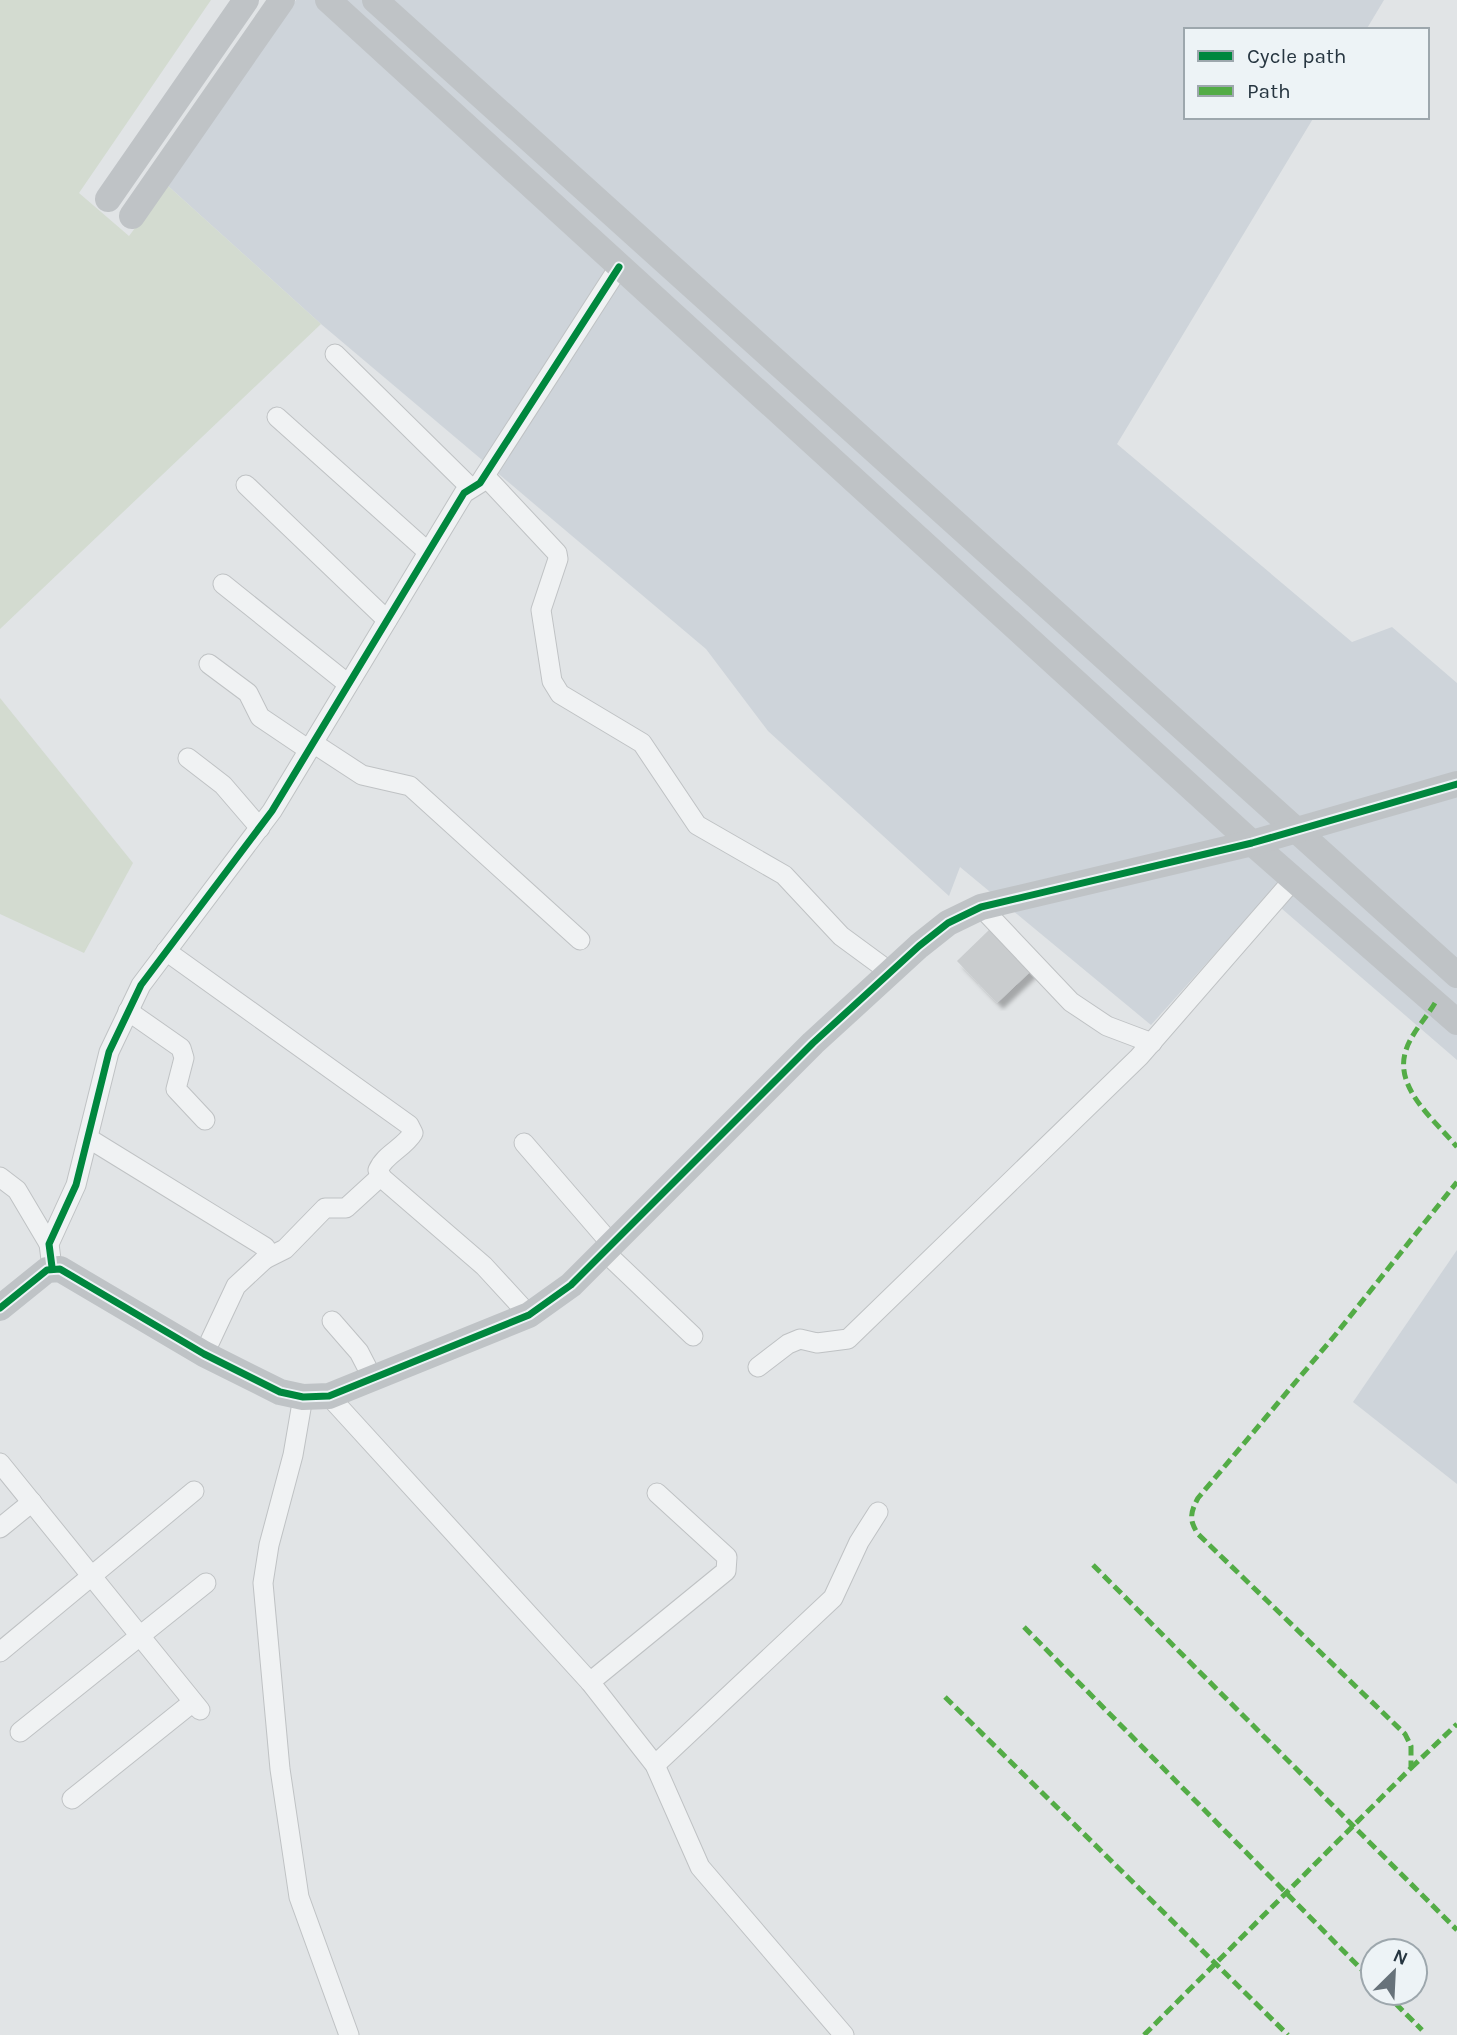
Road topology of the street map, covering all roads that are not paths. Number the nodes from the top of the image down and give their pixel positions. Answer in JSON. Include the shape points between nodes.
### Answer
{"nodes":[{"id":1,"x":246,"y":0,"type":"edge"},
{"id":2,"x":282,"y":0,"type":"edge"},
{"id":3,"x":328,"y":0,"type":"edge"},
{"id":4,"x":375,"y":0,"type":"edge"},
{"id":5,"x":108,"y":200,"type":"dead end"},
{"id":6,"x":132,"y":216,"type":"dead end"},
{"id":7,"x":619,"y":267,"type":"junction"},
{"id":8,"x":335,"y":354,"type":"dead end"},
{"id":9,"x":277,"y":417,"type":"dead end"},
{"id":10,"x":478,"y":482,"type":"junction"},
{"id":11,"x":246,"y":485,"type":"dead end"},
{"id":12,"x":428,"y":552,"type":"junction"},
{"id":13,"x":223,"y":584,"type":"dead end"},
{"id":14,"x":387,"y":620,"type":"junction"},
{"id":15,"x":209,"y":664,"type":"dead end"},
{"id":16,"x":348,"y":684,"type":"junction"},
{"id":17,"x":311,"y":746,"type":"junction"},
{"id":18,"x":188,"y":758,"type":"dead end"},
{"id":19,"x":1457,"y":784,"type":"edge"},
{"id":20,"x":260,"y":828,"type":"junction"},
{"id":21,"x":1295,"y":831,"type":"junction"},
{"id":22,"x":1252,"y":843,"type":"junction"},
{"id":23,"x":1294,"y":879,"type":"junction"},
{"id":24,"x":981,"y":907,"type":"junction"},
{"id":25,"x":580,"y":940,"type":"dead end"},
{"id":26,"x":166,"y":951,"type":"junction"},
{"id":27,"x":890,"y":972,"type":"junction"},
{"id":28,"x":1457,"y":975,"type":"edge"},
{"id":29,"x":128,"y":1011,"type":"junction"},
{"id":30,"x":1457,"y":1023,"type":"edge"},
{"id":31,"x":1152,"y":1043,"type":"junction"},
{"id":32,"x":205,"y":1120,"type":"dead end"},
{"id":33,"x":88,"y":1138,"type":"junction"},
{"id":34,"x":524,"y":1143,"type":"dead end"},
{"id":35,"x":381,"y":1176,"type":"junction"},
{"id":36,"x":0,"y":1177,"type":"edge"},
{"id":37,"x":609,"y":1249,"type":"junction"},
{"id":38,"x":51,"y":1255,"type":"junction"},
{"id":39,"x":265,"y":1259,"type":"junction"},
{"id":40,"x":0,"y":1308,"type":"edge"},
{"id":41,"x":529,"y":1315,"type":"junction"},
{"id":42,"x":332,"y":1321,"type":"dead end"},
{"id":43,"x":693,"y":1336,"type":"dead end"},
{"id":44,"x":204,"y":1354,"type":"junction"},
{"id":45,"x":758,"y":1367,"type":"dead end"},
{"id":46,"x":373,"y":1379,"type":"junction"},
{"id":47,"x":329,"y":1396,"type":"junction"},
{"id":48,"x":303,"y":1397,"type":"junction"},
{"id":49,"x":0,"y":1463,"type":"edge"},
{"id":50,"x":194,"y":1491,"type":"dead end"},
{"id":51,"x":657,"y":1493,"type":"dead end"},
{"id":52,"x":32,"y":1502,"type":"junction"},
{"id":53,"x":878,"y":1512,"type":"dead end"},
{"id":54,"x":0,"y":1528,"type":"edge"},
{"id":55,"x":92,"y":1576,"type":"junction"},
{"id":56,"x":206,"y":1583,"type":"dead end"},
{"id":57,"x":140,"y":1636,"type":"junction"},
{"id":58,"x":0,"y":1652,"type":"edge"},
{"id":59,"x":590,"y":1682,"type":"junction"},
{"id":60,"x":20,"y":1732,"type":"dead end"},
{"id":61,"x":655,"y":1765,"type":"junction"},
{"id":62,"x":72,"y":1799,"type":"dead end"},
{"id":63,"x":349,"y":2035,"type":"edge"},
{"id":64,"x":844,"y":2035,"type":"edge"}],
"edges":[{"from":1,"to":5,"type":"main road"},
{"from":2,"to":6,"type":"main road"},
{"from":3,"to":7,"type":"main road"},
{"from":4,"to":21,"type":"main road"},
{"from":7,"to":10,"type":"street"},
{"from":7,"to":22,"type":"main road"},
{"from":8,"to":10,"type":"street"},
{"from":9,"to":12,"type":"street"},
{"from":10,"to":12,"type":"street","via":[[464,493]]},
{"from":10,"to":27,"type":"street","via":[[556,553],[541,610],[552,681],[560,694],[642,743],[697,825],[785,875],[841,936]]},
{"from":11,"to":14,"type":"street"},
{"from":12,"to":14,"type":"street"},
{"from":13,"to":16,"type":"street"},
{"from":14,"to":16,"type":"street"},
{"from":15,"to":17,"type":"street","via":[[248,693],[260,717]]},
{"from":16,"to":17,"type":"street"},
{"from":17,"to":20,"type":"street"},
{"from":17,"to":25,"type":"street","via":[[362,775],[410,786]]},
{"from":18,"to":20,"type":"street","via":[[223,785]]},
{"from":19,"to":21,"type":"main road"},
{"from":20,"to":26,"type":"street"},
{"from":21,"to":22,"type":"main road"},
{"from":21,"to":28,"type":"main road"},
{"from":22,"to":23,"type":"main road"},
{"from":22,"to":24,"type":"main road"},
{"from":23,"to":30,"type":"main road"},
{"from":23,"to":31,"type":"street"},
{"from":24,"to":27,"type":"main road","via":[[948,923]]},
{"from":24,"to":31,"type":"street","via":[[1072,1002],[1107,1026]]},
{"from":26,"to":29,"type":"street"},
{"from":26,"to":35,"type":"street","via":[[410,1125],[409,1139],[381,1162]]},
{"from":27,"to":37,"type":"main road"},
{"from":29,"to":32,"type":"street","via":[[181,1048],[184,1058],[176,1089]]},
{"from":29,"to":33,"type":"street","via":[[109,1052]]},
{"from":31,"to":45,"type":"street","via":[[848,1339],[817,1343],[800,1339]]},
{"from":33,"to":38,"type":"street"},
{"from":33,"to":39,"type":"street","via":[[265,1247]]},
{"from":34,"to":37,"type":"street"},
{"from":35,"to":39,"type":"street","via":[[346,1208],[325,1208],[285,1249]]},
{"from":35,"to":41,"type":"street","via":[[484,1266]]},
{"from":36,"to":38,"type":"street","via":[[17,1190]]},
{"from":37,"to":41,"type":"main road","via":[[571,1285]]},
{"from":37,"to":43,"type":"street"},
{"from":38,"to":40,"type":"main road"},
{"from":38,"to":44,"type":"main road"},
{"from":39,"to":44,"type":"street","via":[[236,1286]]},
{"from":41,"to":46,"type":"main road"},
{"from":42,"to":46,"type":"street","via":[[359,1352]]},
{"from":44,"to":48,"type":"main road","via":[[280,1392]]},
{"from":46,"to":47,"type":"main road"},
{"from":47,"to":48,"type":"main road"},
{"from":47,"to":59,"type":"street"},
{"from":48,"to":63,"type":"street","via":[[263,1583],[280,1769],[299,1897]]},
{"from":49,"to":52,"type":"street"},
{"from":50,"to":55,"type":"street"},
{"from":51,"to":59,"type":"street","via":[[727,1557],[729,1565]]},
{"from":52,"to":54,"type":"street"},
{"from":52,"to":55,"type":"street"},
{"from":53,"to":61,"type":"street","via":[[833,1598]]},
{"from":55,"to":57,"type":"street"},
{"from":55,"to":58,"type":"street"},
{"from":56,"to":57,"type":"street"},
{"from":57,"to":60,"type":"street"},
{"from":57,"to":62,"type":"street","via":[[197,1706]]},
{"from":59,"to":61,"type":"street"},
{"from":61,"to":64,"type":"street","via":[[700,1867]]}]}
